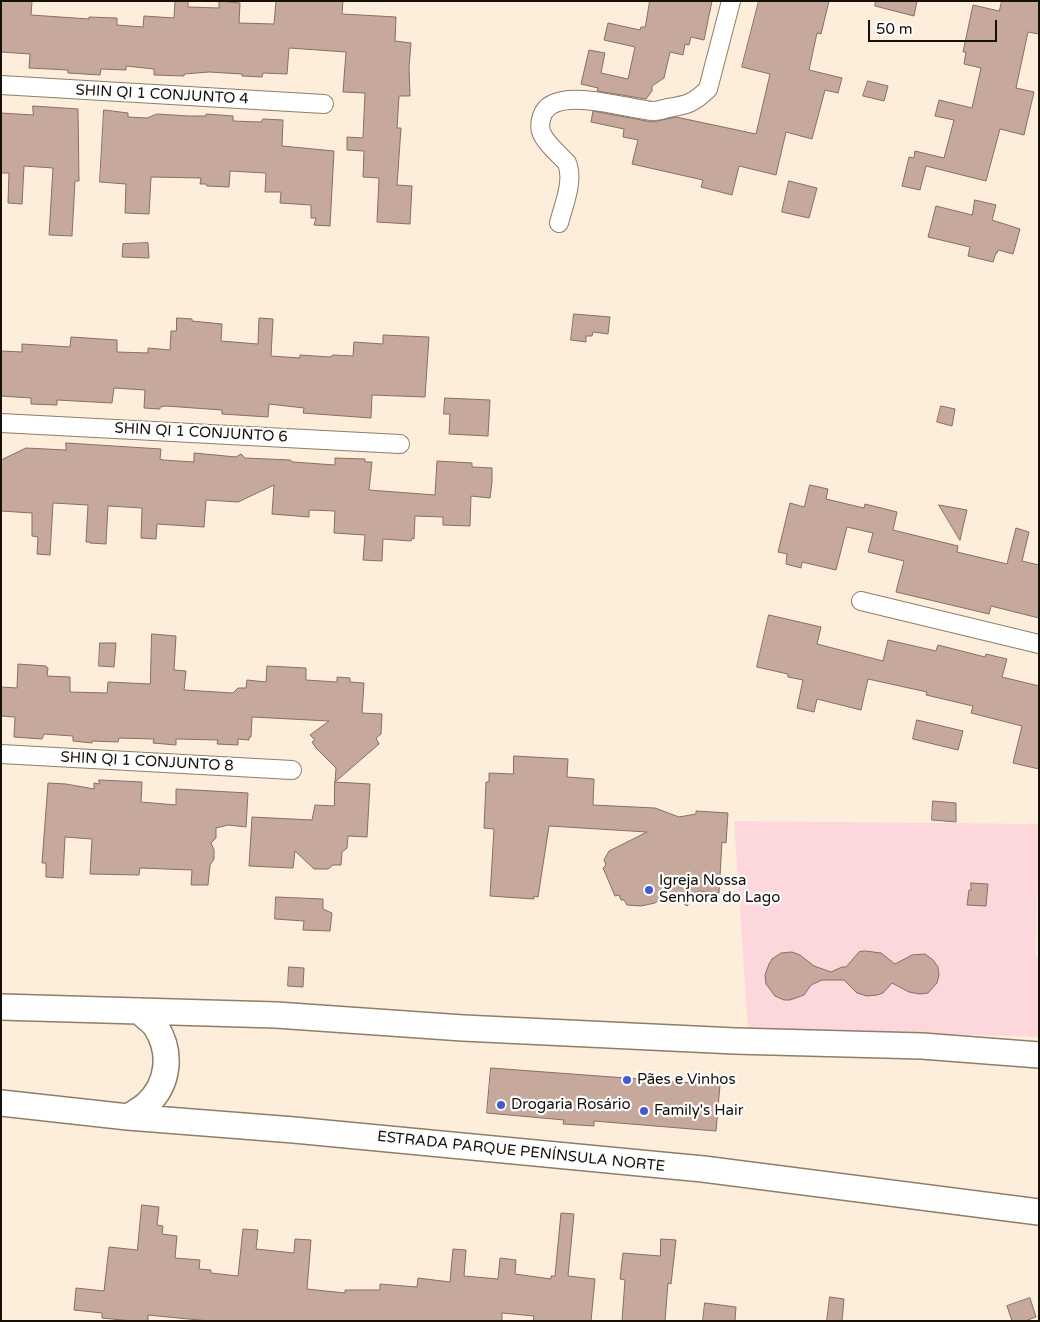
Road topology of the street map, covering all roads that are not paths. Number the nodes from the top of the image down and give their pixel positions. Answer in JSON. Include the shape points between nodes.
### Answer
{"nodes":[{"id":1,"x":732,"y":1,"type":"edge"},
{"id":2,"x":1,"y":85,"type":"edge"},
{"id":3,"x":324,"y":104,"type":"dead end"},
{"id":4,"x":559,"y":223,"type":"dead end"},
{"id":5,"x":1,"y":423,"type":"edge"},
{"id":6,"x":400,"y":444,"type":"dead end"},
{"id":7,"x":862,"y":602,"type":"dead end"},
{"id":8,"x":1039,"y":644,"type":"edge"},
{"id":9,"x":1,"y":754,"type":"edge"},
{"id":10,"x":292,"y":770,"type":"dead end"},
{"id":11,"x":1,"y":1007,"type":"edge"},
{"id":12,"x":139,"y":1012,"type":"junction"},
{"id":13,"x":1039,"y":1055,"type":"edge"},
{"id":14,"x":1,"y":1103,"type":"edge"},
{"id":15,"x":128,"y":1116,"type":"junction"},
{"id":16,"x":1039,"y":1212,"type":"edge"}],
"edges":[{"from":1,"to":4,"type":"street","via":[[708,89],[698,99],[687,105],[654,111],[596,100],[567,100],[551,105],[543,113],[542,134],[569,169]]},
{"from":2,"to":3,"type":"street","name":"SHIN QI 1 CONJUNTO 4"},
{"from":5,"to":6,"type":"street","name":"SHIN QI 1 CONJUNTO 6"},
{"from":7,"to":8,"type":"street"},
{"from":9,"to":10,"type":"street","name":"SHIN QI 1 CONJUNTO 8"},
{"from":11,"to":12,"type":"main road"},
{"from":12,"to":13,"type":"main road","via":[[276,1015],[463,1028],[922,1046]]},
{"from":12,"to":15,"type":"main road","via":[[155,1026],[165,1046],[167,1067],[160,1088],[147,1105]]},
{"from":14,"to":15,"type":"main road","name":"ESTRADA PARQUE PENÍNSULA NORTE"},
{"from":15,"to":16,"type":"main road","name":"ESTRADA PARQUE PENÍNSULA NORTE","via":[[703,1169]]}]}
